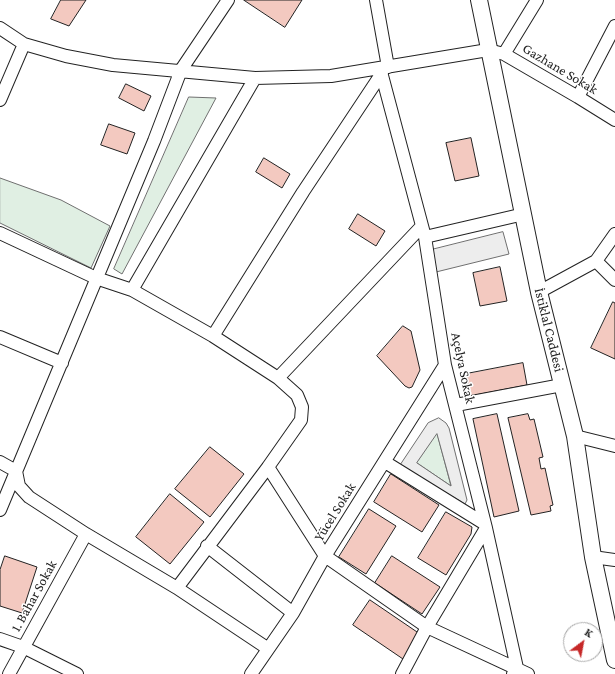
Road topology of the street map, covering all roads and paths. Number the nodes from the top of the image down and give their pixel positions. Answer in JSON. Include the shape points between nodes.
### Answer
{"nodes":[{"id":1,"x":228,"y":0,"type":"edge"},
{"id":2,"x":376,"y":0,"type":"edge"},
{"id":3,"x":479,"y":0,"type":"edge"},
{"id":4,"x":537,"y":0,"type":"edge"},
{"id":5,"x":615,"y":26,"type":"edge"},
{"id":6,"x":0,"y":28,"type":"edge"},
{"id":7,"x":24,"y":44,"type":"junction"},
{"id":8,"x":488,"y":50,"type":"junction"},
{"id":9,"x":504,"y":54,"type":"junction"},
{"id":10,"x":181,"y":70,"type":"junction"},
{"id":11,"x":383,"y":70,"type":"junction"},
{"id":12,"x":255,"y":78,"type":"junction"},
{"id":13,"x":578,"y":97,"type":"junction"},
{"id":14,"x":0,"y":100,"type":"edge"},
{"id":15,"x":615,"y":120,"type":"edge"},
{"id":16,"x":524,"y":214,"type":"junction"},
{"id":17,"x":424,"y":231,"type":"junction"},
{"id":18,"x":0,"y":233,"type":"edge"},
{"id":19,"x":615,"y":234,"type":"edge"},
{"id":20,"x":596,"y":261,"type":"junction"},
{"id":21,"x":96,"y":278,"type":"junction"},
{"id":22,"x":615,"y":280,"type":"edge"},
{"id":23,"x":132,"y":290,"type":"junction"},
{"id":24,"x":539,"y":292,"type":"junction"},
{"id":25,"x":213,"y":336,"type":"junction"},
{"id":26,"x":0,"y":337,"type":"edge"},
{"id":27,"x":62,"y":363,"type":"junction"},
{"id":28,"x":446,"y":365,"type":"junction"},
{"id":29,"x":278,"y":378,"type":"junction"},
{"id":30,"x":562,"y":385,"type":"junction"},
{"id":31,"x":456,"y":405,"type":"junction"},
{"id":32,"x":575,"y":436,"type":"junction"},
{"id":33,"x":615,"y":446,"type":"edge"},
{"id":34,"x":0,"y":462,"type":"edge"},
{"id":35,"x":385,"y":462,"type":"junction"},
{"id":36,"x":268,"y":468,"type":"junction"},
{"id":37,"x":16,"y":471,"type":"junction"},
{"id":38,"x":3,"y":492,"type":"edge"},
{"id":39,"x":0,"y":510,"type":"edge"},
{"id":40,"x":486,"y":526,"type":"junction"},
{"id":41,"x":86,"y":534,"type":"junction"},
{"id":42,"x":207,"y":546,"type":"junction"},
{"id":43,"x":325,"y":556,"type":"junction"},
{"id":44,"x":593,"y":557,"type":"junction"},
{"id":45,"x":615,"y":560,"type":"edge"},
{"id":46,"x":177,"y":588,"type":"junction"},
{"id":47,"x":293,"y":614,"type":"junction"},
{"id":48,"x":427,"y":627,"type":"junction"},
{"id":49,"x":0,"y":639,"type":"edge"},
{"id":50,"x":23,"y":647,"type":"junction"},
{"id":51,"x":267,"y":648,"type":"junction"},
{"id":52,"x":615,"y":660,"type":"edge"},
{"id":53,"x":515,"y":671,"type":"edge"},
{"id":54,"x":9,"y":674,"type":"edge"},
{"id":55,"x":77,"y":674,"type":"edge"},
{"id":56,"x":251,"y":674,"type":"edge"},
{"id":57,"x":402,"y":674,"type":"edge"},
{"id":58,"x":528,"y":674,"type":"edge"}],
"edges":[{"from":1,"to":10,"type":"street"},
{"from":2,"to":11,"type":"street","name":"Açelya Sokak"},
{"from":3,"to":8,"type":"main road","name":"İstiklal Caddesi"},
{"from":4,"to":9,"type":"street"},
{"from":5,"to":13,"type":"street"},
{"from":6,"to":7,"type":"street"},
{"from":7,"to":10,"type":"street","via":[[66,56],[113,65]]},
{"from":7,"to":14,"type":"street"},
{"from":8,"to":9,"type":"street","name":"Gazhane Sokak"},
{"from":8,"to":11,"type":"street"},
{"from":8,"to":16,"type":"main road","name":"İstiklal Caddesi"},
{"from":9,"to":13,"type":"street","name":"Gazhane Sokak"},
{"from":10,"to":12,"type":"street"},
{"from":10,"to":21,"type":"street"},
{"from":11,"to":12,"type":"street","via":[[331,76]]},
{"from":11,"to":17,"type":"street","name":"Açelya Sokak"},
{"from":11,"to":25,"type":"street"},
{"from":12,"to":23,"type":"street"},
{"from":13,"to":15,"type":"street","name":"Gazhane Sokak"},
{"from":16,"to":17,"type":"street"},
{"from":16,"to":24,"type":"main road","name":"İstiklal Caddesi"},
{"from":17,"to":28,"type":"street","name":"Açelya Sokak"},
{"from":17,"to":29,"type":"street"},
{"from":18,"to":21,"type":"street"},
{"from":19,"to":20,"type":"street"},
{"from":20,"to":22,"type":"street"},
{"from":20,"to":24,"type":"street"},
{"from":21,"to":23,"type":"street"},
{"from":21,"to":27,"type":"street"},
{"from":23,"to":25,"type":"street"},
{"from":24,"to":30,"type":"main road","name":"İstiklal Caddesi"},
{"from":25,"to":29,"type":"street"},
{"from":26,"to":27,"type":"street"},
{"from":27,"to":37,"type":"street"},
{"from":28,"to":31,"type":"street","name":"Açelya Sokak"},
{"from":28,"to":35,"type":"street","name":"Yücel Sokak"},
{"from":29,"to":36,"type":"street","via":[[297,395],[302,407],[301,420]]},
{"from":30,"to":31,"type":"street"},
{"from":30,"to":32,"type":"main road","name":"İstiklal Caddesi"},
{"from":31,"to":40,"type":"street","name":"Açelya Sokak"},
{"from":32,"to":33,"type":"street"},
{"from":32,"to":44,"type":"main road","name":"İstiklal Caddesi"},
{"from":34,"to":37,"type":"street"},
{"from":35,"to":40,"type":"street"},
{"from":35,"to":43,"type":"street","name":"Yücel Sokak"},
{"from":36,"to":42,"type":"street"},
{"from":36,"to":43,"type":"street"},
{"from":37,"to":38,"type":"street"},
{"from":37,"to":41,"type":"street","via":[[19,486],[29,497]]},
{"from":38,"to":39,"type":"street"},
{"from":40,"to":48,"type":"street"},
{"from":40,"to":53,"type":"street","name":"Açelya Sokak"},
{"from":41,"to":46,"type":"street"},
{"from":41,"to":50,"type":"street","name":"1. Bahar Sokak"},
{"from":42,"to":46,"type":"street"},
{"from":42,"to":47,"type":"street"},
{"from":43,"to":47,"type":"street","name":"Yücel Sokak"},
{"from":43,"to":48,"type":"street"},
{"from":44,"to":45,"type":"street"},
{"from":44,"to":52,"type":"main road","name":"İstiklal Caddesi"},
{"from":46,"to":51,"type":"street"},
{"from":47,"to":51,"type":"street","name":"Yücel Sokak"},
{"from":48,"to":53,"type":"street"},
{"from":48,"to":57,"type":"street"},
{"from":49,"to":50,"type":"street"},
{"from":50,"to":54,"type":"street","name":"1. Bahar Sokak"},
{"from":50,"to":55,"type":"street"},
{"from":51,"to":56,"type":"street","name":"Yücel Sokak"},
{"from":53,"to":58,"type":"street"}]}
